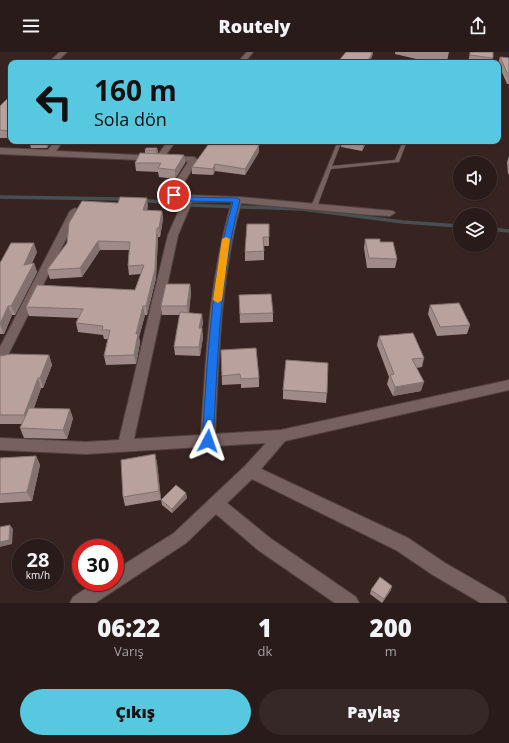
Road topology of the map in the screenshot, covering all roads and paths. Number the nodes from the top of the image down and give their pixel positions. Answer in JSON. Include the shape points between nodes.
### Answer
{"nodes":[{"id":1,"x":64,"y":52,"type":"edge"},
{"id":2,"x":250,"y":52,"type":"edge"},
{"id":3,"x":55,"y":60,"type":"edge"},
{"id":4,"x":243,"y":60,"type":"edge"},
{"id":5,"x":57,"y":144,"type":"edge"},
{"id":6,"x":170,"y":144,"type":"edge"},
{"id":7,"x":339,"y":144,"type":"edge"},
{"id":8,"x":404,"y":144,"type":"edge"},
{"id":9,"x":0,"y":151,"type":"edge"},
{"id":10,"x":50,"y":153,"type":"junction"},
{"id":11,"x":159,"y":159,"type":"junction"},
{"id":12,"x":329,"y":168,"type":"junction"},
{"id":13,"x":185,"y":204,"type":"junction"},
{"id":14,"x":235,"y":205,"type":"junction"},
{"id":15,"x":314,"y":207,"type":"junction"},
{"id":16,"x":75,"y":211,"type":"edge"},
{"id":17,"x":390,"y":214,"type":"dead end"},
{"id":18,"x":0,"y":358,"type":"edge"},
{"id":19,"x":509,"y":385,"type":"edge"},
{"id":20,"x":281,"y":436,"type":"junction"},
{"id":21,"x":208,"y":441,"type":"junction"},
{"id":22,"x":0,"y":444,"type":"edge"},
{"id":23,"x":125,"y":446,"type":"junction"},
{"id":24,"x":250,"y":471,"type":"junction"},
{"id":25,"x":216,"y":504,"type":"junction"},
{"id":26,"x":124,"y":574,"type":"edge"},
{"id":27,"x":98,"y":591,"type":"edge"},
{"id":28,"x":79,"y":603,"type":"edge"},
{"id":29,"x":350,"y":603,"type":"edge"},
{"id":30,"x":498,"y":603,"type":"edge"}],
"edges":[{"from":1,"to":3,"type":"street"},
{"from":2,"to":4,"type":"street"},
{"from":5,"to":10,"type":"street"},
{"from":6,"to":11,"type":"street"},
{"from":7,"to":12,"type":"lane"},
{"from":8,"to":12,"type":"lane","via":[[397,161]]},
{"from":9,"to":10,"type":"street"},
{"from":10,"to":11,"type":"street"},
{"from":11,"to":13,"type":"street","via":[[194,160],[173,192]]},
{"from":12,"to":15,"type":"lane"},
{"from":13,"to":14,"type":"street"},
{"from":13,"to":23,"type":"street","via":[[173,234]]},
{"from":14,"to":15,"type":"street"},
{"from":14,"to":21,"type":"street","via":[[223,260],[215,322]]},
{"from":15,"to":17,"type":"street","via":[[339,212]]},
{"from":16,"to":18,"type":"street"},
{"from":19,"to":20,"type":"street"},
{"from":20,"to":21,"type":"street"},
{"from":20,"to":24,"type":"street"},
{"from":21,"to":23,"type":"street"},
{"from":22,"to":23,"type":"street","via":[[86,448]]},
{"from":24,"to":25,"type":"street"},
{"from":24,"to":30,"type":"street","via":[[402,544]]},
{"from":25,"to":26,"type":"street","via":[[180,538]]},
{"from":25,"to":29,"type":"street","via":[[264,544]]},
{"from":27,"to":28,"type":"street"}]}
